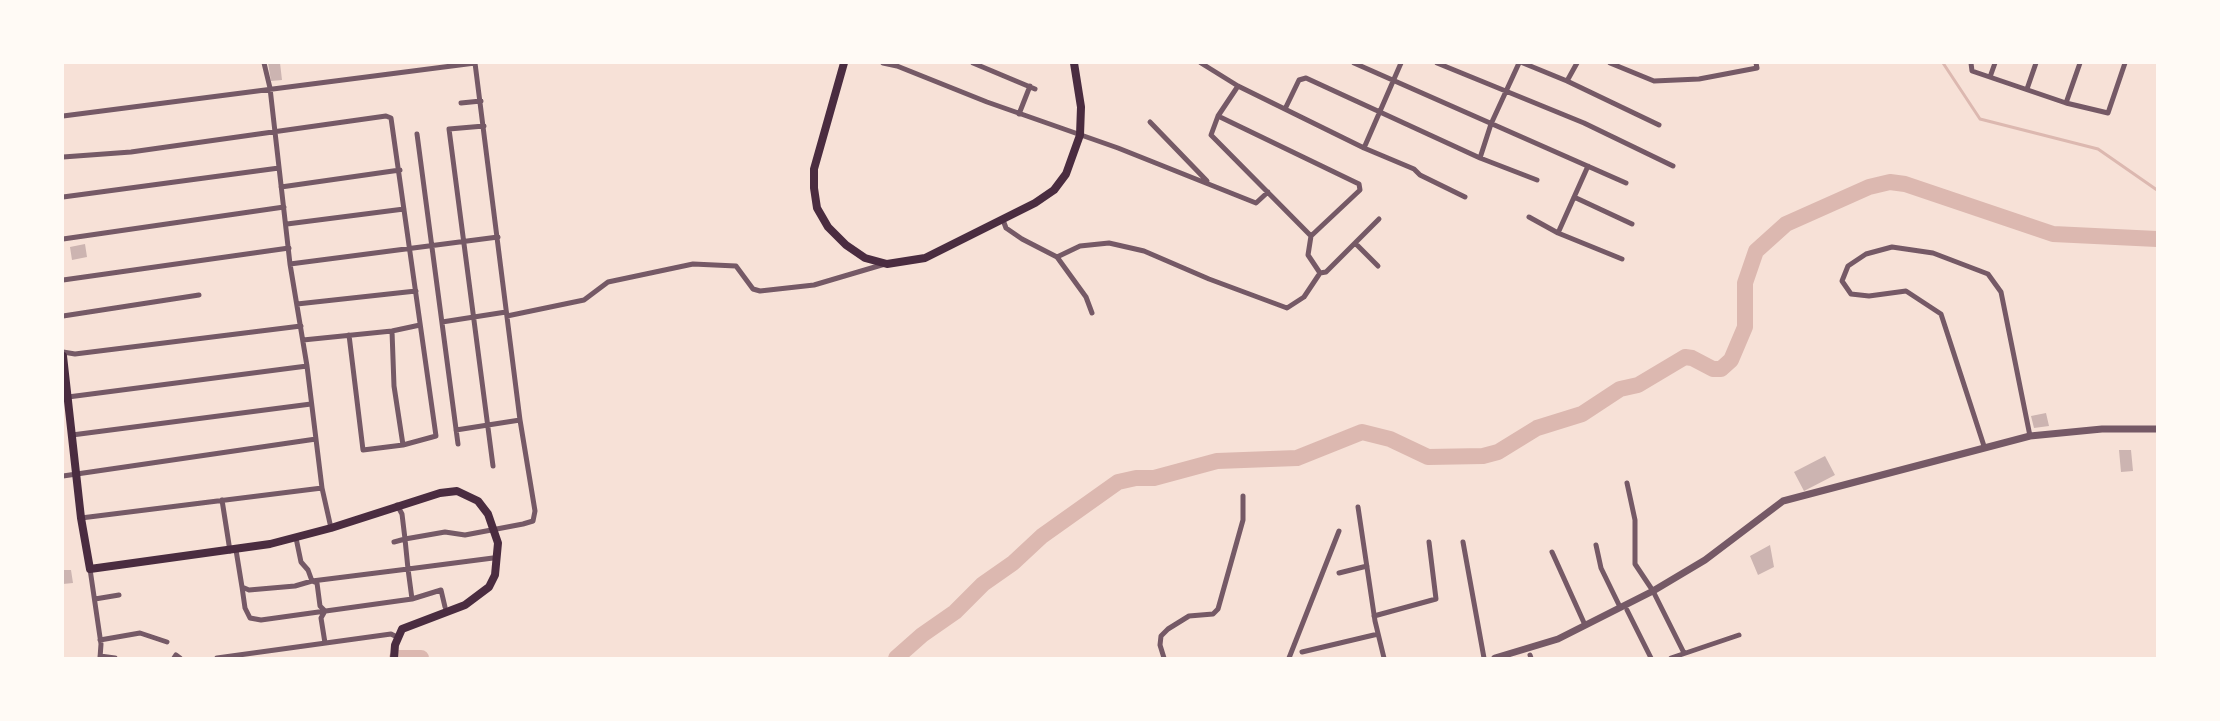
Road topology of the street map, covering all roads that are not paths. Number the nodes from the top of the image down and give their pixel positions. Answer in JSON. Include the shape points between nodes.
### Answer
{"nodes":[{"id":1,"x":264,"y":63,"type":"edge"},
{"id":2,"x":475,"y":63,"type":"edge"},
{"id":3,"x":844,"y":63,"type":"edge"},
{"id":4,"x":883,"y":63,"type":"edge"},
{"id":5,"x":973,"y":63,"type":"edge"},
{"id":6,"x":1074,"y":63,"type":"edge"},
{"id":7,"x":1201,"y":63,"type":"edge"},
{"id":8,"x":1213,"y":63,"type":"edge"},
{"id":9,"x":1354,"y":63,"type":"edge"},
{"id":10,"x":1401,"y":63,"type":"edge"},
{"id":11,"x":1437,"y":63,"type":"edge"},
{"id":12,"x":1521,"y":63,"type":"edge"},
{"id":13,"x":1577,"y":63,"type":"edge"},
{"id":14,"x":1610,"y":63,"type":"edge"},
{"id":15,"x":1633,"y":63,"type":"edge"},
{"id":16,"x":1756,"y":63,"type":"edge"},
{"id":17,"x":1971,"y":63,"type":"edge"},
{"id":18,"x":1995,"y":63,"type":"edge"},
{"id":19,"x":2036,"y":63,"type":"edge"},
{"id":20,"x":2080,"y":63,"type":"edge"},
{"id":21,"x":2125,"y":63,"type":"edge"},
{"id":22,"x":1210,"y":70,"type":"junction"},
{"id":23,"x":1627,"y":70,"type":"junction"},
{"id":24,"x":1990,"y":77,"type":"junction"},
{"id":25,"x":1394,"y":81,"type":"junction"},
{"id":26,"x":1567,"y":81,"type":"junction"},
{"id":27,"x":1238,"y":86,"type":"junction"},
{"id":28,"x":270,"y":88,"type":"junction"},
{"id":29,"x":2027,"y":89,"type":"junction"},
{"id":30,"x":1505,"y":93,"type":"junction"},
{"id":31,"x":481,"y":101,"type":"junction"},
{"id":32,"x":2066,"y":102,"type":"junction"},
{"id":33,"x":461,"y":104,"type":"dead end"},
{"id":34,"x":1285,"y":109,"type":"junction"},
{"id":35,"x":1379,"y":112,"type":"junction"},
{"id":36,"x":1019,"y":114,"type":"junction"},
{"id":37,"x":63,"y":116,"type":"edge"},
{"id":38,"x":1218,"y":116,"type":"junction"},
{"id":39,"x":1150,"y":122,"type":"dead end"},
{"id":40,"x":1491,"y":124,"type":"junction"},
{"id":41,"x":1659,"y":125,"type":"dead end"},
{"id":42,"x":484,"y":126,"type":"junction"},
{"id":43,"x":275,"y":131,"type":"junction"},
{"id":44,"x":417,"y":134,"type":"dead end"},
{"id":45,"x":1080,"y":135,"type":"junction"},
{"id":46,"x":1364,"y":148,"type":"junction"},
{"id":47,"x":63,"y":157,"type":"edge"},
{"id":48,"x":1480,"y":158,"type":"junction"},
{"id":49,"x":1588,"y":166,"type":"junction"},
{"id":50,"x":1673,"y":166,"type":"dead end"},
{"id":51,"x":279,"y":168,"type":"junction"},
{"id":52,"x":400,"y":170,"type":"junction"},
{"id":53,"x":1537,"y":180,"type":"dead end"},
{"id":54,"x":1626,"y":183,"type":"dead end"},
{"id":55,"x":1210,"y":185,"type":"junction"},
{"id":56,"x":281,"y":187,"type":"junction"},
{"id":57,"x":1268,"y":192,"type":"junction"},
{"id":58,"x":63,"y":197,"type":"edge"},
{"id":59,"x":1465,"y":197,"type":"dead end"},
{"id":60,"x":1574,"y":197,"type":"junction"},
{"id":61,"x":284,"y":207,"type":"junction"},
{"id":62,"x":404,"y":209,"type":"junction"},
{"id":63,"x":1529,"y":217,"type":"dead end"},
{"id":64,"x":1379,"y":219,"type":"dead end"},
{"id":65,"x":1003,"y":220,"type":"junction"},
{"id":66,"x":287,"y":224,"type":"junction"},
{"id":67,"x":1632,"y":224,"type":"dead end"},
{"id":68,"x":1558,"y":233,"type":"junction"},
{"id":69,"x":1311,"y":236,"type":"junction"},
{"id":70,"x":498,"y":237,"type":"junction"},
{"id":71,"x":63,"y":239,"type":"edge"},
{"id":72,"x":463,"y":243,"type":"junction"},
{"id":73,"x":1355,"y":243,"type":"junction"},
{"id":74,"x":432,"y":247,"type":"junction"},
{"id":75,"x":289,"y":248,"type":"junction"},
{"id":76,"x":410,"y":250,"type":"junction"},
{"id":77,"x":1057,"y":257,"type":"junction"},
{"id":78,"x":1622,"y":259,"type":"dead end"},
{"id":79,"x":290,"y":264,"type":"junction"},
{"id":80,"x":886,"y":264,"type":"junction"},
{"id":81,"x":1378,"y":266,"type":"dead end"},
{"id":82,"x":1320,"y":273,"type":"junction"},
{"id":83,"x":63,"y":280,"type":"edge"},
{"id":84,"x":416,"y":291,"type":"junction"},
{"id":85,"x":200,"y":295,"type":"dead end"},
{"id":86,"x":297,"y":304,"type":"junction"},
{"id":87,"x":1092,"y":313,"type":"dead end"},
{"id":88,"x":506,"y":314,"type":"junction"},
{"id":89,"x":63,"y":316,"type":"edge"},
{"id":90,"x":473,"y":317,"type":"junction"},
{"id":91,"x":442,"y":322,"type":"junction"},
{"id":92,"x":420,"y":325,"type":"junction"},
{"id":93,"x":301,"y":326,"type":"junction"},
{"id":94,"x":392,"y":331,"type":"junction"},
{"id":95,"x":349,"y":335,"type":"junction"},
{"id":96,"x":303,"y":340,"type":"junction"},
{"id":97,"x":63,"y":354,"type":"edge"},
{"id":98,"x":307,"y":366,"type":"junction"},
{"id":99,"x":68,"y":397,"type":"junction"},
{"id":100,"x":311,"y":404,"type":"junction"},
{"id":101,"x":520,"y":420,"type":"junction"},
{"id":102,"x":486,"y":425,"type":"junction"},
{"id":103,"x":2157,"y":429,"type":"edge"},
{"id":104,"x":456,"y":430,"type":"junction"},
{"id":105,"x":72,"y":435,"type":"junction"},
{"id":106,"x":2030,"y":436,"type":"junction"},
{"id":107,"x":316,"y":439,"type":"junction"},
{"id":108,"x":458,"y":444,"type":"dead end"},
{"id":109,"x":403,"y":445,"type":"junction"},
{"id":110,"x":1984,"y":447,"type":"junction"},
{"id":111,"x":493,"y":466,"type":"dead end"},
{"id":112,"x":76,"y":474,"type":"junction"},
{"id":113,"x":63,"y":476,"type":"edge"},
{"id":114,"x":1627,"y":483,"type":"dead end"},
{"id":115,"x":322,"y":488,"type":"junction"},
{"id":116,"x":1243,"y":496,"type":"dead end"},
{"id":117,"x":222,"y":500,"type":"junction"},
{"id":118,"x":397,"y":506,"type":"junction"},
{"id":119,"x":1358,"y":507,"type":"dead end"},
{"id":120,"x":81,"y":518,"type":"junction"},
{"id":121,"x":331,"y":528,"type":"junction"},
{"id":122,"x":495,"y":528,"type":"junction"},
{"id":123,"x":1339,"y":531,"type":"dead end"},
{"id":124,"x":296,"y":538,"type":"junction"},
{"id":125,"x":405,"y":539,"type":"junction"},
{"id":126,"x":394,"y":542,"type":"dead end"},
{"id":127,"x":1429,"y":542,"type":"dead end"},
{"id":128,"x":1463,"y":542,"type":"dead end"},
{"id":129,"x":1596,"y":545,"type":"dead end"},
{"id":130,"x":233,"y":550,"type":"junction"},
{"id":131,"x":1552,"y":552,"type":"dead end"},
{"id":132,"x":493,"y":558,"type":"dead end"},
{"id":133,"x":1367,"y":566,"type":"junction"},
{"id":134,"x":90,"y":569,"type":"junction"},
{"id":135,"x":408,"y":569,"type":"junction"},
{"id":136,"x":1339,"y":573,"type":"dead end"},
{"id":137,"x":312,"y":581,"type":"junction"},
{"id":138,"x":243,"y":587,"type":"junction"},
{"id":139,"x":1653,"y":591,"type":"junction"},
{"id":140,"x":119,"y":596,"type":"dead end"},
{"id":141,"x":95,"y":599,"type":"junction"},
{"id":142,"x":412,"y":599,"type":"junction"},
{"id":143,"x":445,"y":607,"type":"dead end"},
{"id":144,"x":1623,"y":608,"type":"junction"},
{"id":145,"x":325,"y":611,"type":"junction"},
{"id":146,"x":1374,"y":616,"type":"junction"},
{"id":147,"x":1585,"y":625,"type":"junction"},
{"id":148,"x":1378,"y":634,"type":"junction"},
{"id":149,"x":1739,"y":635,"type":"dead end"},
{"id":150,"x":397,"y":637,"type":"junction"},
{"id":151,"x":100,"y":640,"type":"junction"},
{"id":152,"x":167,"y":642,"type":"dead end"},
{"id":153,"x":325,"y":643,"type":"junction"},
{"id":154,"x":1302,"y":652,"type":"dead end"},
{"id":155,"x":1684,"y":653,"type":"junction"},
{"id":156,"x":394,"y":654,"type":"edge"},
{"id":157,"x":100,"y":657,"type":"edge"},
{"id":158,"x":115,"y":658,"type":"edge"},
{"id":159,"x":174,"y":658,"type":"edge"},
{"id":160,"x":180,"y":658,"type":"edge"},
{"id":161,"x":217,"y":658,"type":"edge"},
{"id":162,"x":1164,"y":658,"type":"edge"},
{"id":163,"x":1289,"y":658,"type":"edge"},
{"id":164,"x":1384,"y":658,"type":"edge"},
{"id":165,"x":1484,"y":658,"type":"edge"},
{"id":166,"x":1495,"y":658,"type":"edge"},
{"id":167,"x":1651,"y":658,"type":"edge"},
{"id":168,"x":1671,"y":658,"type":"edge"}],
"edges":[{"from":1,"to":28,"type":"street"},
{"from":2,"to":28,"type":"street"},
{"from":2,"to":31,"type":"street"},
{"from":3,"to":80,"type":"main road","via":[[814,169],[817,208],[828,227],[846,245],[865,258]]},
{"from":4,"to":36,"type":"street"},
{"from":5,"to":36,"type":"street","via":[[1033,87]]},
{"from":6,"to":45,"type":"main road","via":[[1081,107]]},
{"from":7,"to":22,"type":"street"},
{"from":8,"to":22,"type":"street"},
{"from":9,"to":25,"type":"street"},
{"from":10,"to":25,"type":"street"},
{"from":11,"to":30,"type":"street"},
{"from":12,"to":26,"type":"street"},
{"from":12,"to":30,"type":"street"},
{"from":13,"to":26,"type":"street"},
{"from":14,"to":23,"type":"street"},
{"from":15,"to":23,"type":"street"},
{"from":16,"to":23,"type":"street","via":[[1757,68],[1699,79],[1654,81]]},
{"from":17,"to":24,"type":"street","via":[[1972,71]]},
{"from":18,"to":24,"type":"street"},
{"from":19,"to":29,"type":"street"},
{"from":20,"to":32,"type":"street"},
{"from":21,"to":32,"type":"street","via":[[2108,113]]},
{"from":22,"to":27,"type":"street"},
{"from":24,"to":29,"type":"street"},
{"from":25,"to":35,"type":"street"},
{"from":25,"to":40,"type":"street"},
{"from":26,"to":41,"type":"street"},
{"from":27,"to":34,"type":"street"},
{"from":27,"to":38,"type":"street"},
{"from":28,"to":37,"type":"street"},
{"from":28,"to":43,"type":"street"},
{"from":29,"to":32,"type":"street"},
{"from":30,"to":40,"type":"street"},
{"from":30,"to":50,"type":"street","via":[[1584,123]]},
{"from":31,"to":33,"type":"street"},
{"from":31,"to":42,"type":"street"},
{"from":34,"to":35,"type":"street","via":[[1299,80],[1306,78]]},
{"from":34,"to":46,"type":"street"},
{"from":35,"to":46,"type":"street"},
{"from":35,"to":48,"type":"street"},
{"from":36,"to":45,"type":"street"},
{"from":38,"to":57,"type":"street","via":[[1211,135]]},
{"from":38,"to":69,"type":"street","via":[[1359,184],[1360,190]]},
{"from":39,"to":55,"type":"street"},
{"from":40,"to":48,"type":"street"},
{"from":40,"to":49,"type":"street"},
{"from":42,"to":70,"type":"street"},
{"from":42,"to":72,"type":"street","via":[[449,129]]},
{"from":43,"to":47,"type":"street","via":[[131,152]]},
{"from":43,"to":51,"type":"street"},
{"from":43,"to":52,"type":"street","via":[[386,116],[393,122]]},
{"from":44,"to":74,"type":"street"},
{"from":45,"to":55,"type":"street"},
{"from":45,"to":65,"type":"main road","via":[[1066,174],[1054,190]]},
{"from":46,"to":59,"type":"street"},
{"from":48,"to":53,"type":"street"},
{"from":49,"to":54,"type":"street"},
{"from":49,"to":60,"type":"street"},
{"from":51,"to":56,"type":"street"},
{"from":51,"to":58,"type":"street"},
{"from":52,"to":56,"type":"street"},
{"from":52,"to":62,"type":"street"},
{"from":55,"to":57,"type":"street","via":[[1256,203]]},
{"from":56,"to":61,"type":"street"},
{"from":57,"to":69,"type":"street"},
{"from":60,"to":67,"type":"street"},
{"from":60,"to":68,"type":"street"},
{"from":61,"to":66,"type":"street"},
{"from":61,"to":71,"type":"street"},
{"from":62,"to":66,"type":"street"},
{"from":62,"to":76,"type":"street"},
{"from":63,"to":68,"type":"street"},
{"from":64,"to":73,"type":"street"},
{"from":65,"to":77,"type":"street","via":[[1014,234]]},
{"from":65,"to":80,"type":"main road","via":[[925,258]]},
{"from":66,"to":75,"type":"street"},
{"from":68,"to":78,"type":"street"},
{"from":69,"to":82,"type":"street","via":[[1308,255]]},
{"from":70,"to":72,"type":"street"},
{"from":70,"to":88,"type":"street"},
{"from":72,"to":74,"type":"street"},
{"from":72,"to":90,"type":"street"},
{"from":73,"to":81,"type":"street"},
{"from":73,"to":82,"type":"street","via":[[1326,272]]},
{"from":74,"to":76,"type":"street"},
{"from":74,"to":91,"type":"street"},
{"from":75,"to":79,"type":"street"},
{"from":75,"to":83,"type":"street"},
{"from":76,"to":79,"type":"street"},
{"from":76,"to":84,"type":"street"},
{"from":77,"to":82,"type":"street","via":[[1080,246],[1109,243],[1144,251],[1287,308],[1304,297]]},
{"from":77,"to":87,"type":"street","via":[[1086,297]]},
{"from":79,"to":86,"type":"street"},
{"from":80,"to":88,"type":"street","via":[[814,285],[760,291],[753,289],[736,266],[693,264],[608,282],[584,300]]},
{"from":84,"to":86,"type":"street"},
{"from":84,"to":92,"type":"street"},
{"from":85,"to":89,"type":"street"},
{"from":86,"to":93,"type":"street"},
{"from":88,"to":90,"type":"street"},
{"from":88,"to":101,"type":"street"},
{"from":90,"to":91,"type":"street"},
{"from":90,"to":102,"type":"street"},
{"from":91,"to":104,"type":"street"},
{"from":92,"to":94,"type":"street"},
{"from":92,"to":109,"type":"street","via":[[436,436]]},
{"from":93,"to":96,"type":"street"},
{"from":93,"to":97,"type":"street"},
{"from":94,"to":95,"type":"street"},
{"from":94,"to":109,"type":"street","via":[[394,386]]},
{"from":95,"to":96,"type":"street"},
{"from":95,"to":109,"type":"street","via":[[363,450]]},
{"from":96,"to":98,"type":"street"},
{"from":97,"to":99,"type":"main road"},
{"from":98,"to":99,"type":"street"},
{"from":98,"to":100,"type":"street"},
{"from":99,"to":105,"type":"main road"},
{"from":100,"to":105,"type":"street"},
{"from":100,"to":107,"type":"street"},
{"from":101,"to":102,"type":"street"},
{"from":101,"to":122,"type":"street","via":[[535,511],[533,521]]},
{"from":102,"to":104,"type":"street"},
{"from":102,"to":111,"type":"street"},
{"from":103,"to":106,"type":"street","via":[[2102,429]]},
{"from":104,"to":108,"type":"street"},
{"from":105,"to":112,"type":"main road"},
{"from":106,"to":110,"type":"street"},
{"from":106,"to":110,"type":"street","via":[[2001,292],[1988,274],[1933,253],[1892,247],[1866,254],[1848,266],[1842,281],[1851,294],[1906,291],[1941,314]]},
{"from":107,"to":112,"type":"street"},
{"from":107,"to":115,"type":"street"},
{"from":110,"to":139,"type":"street","via":[[1783,501],[1705,560]]},
{"from":112,"to":113,"type":"street"},
{"from":112,"to":120,"type":"main road"},
{"from":114,"to":139,"type":"street","via":[[1635,520],[1635,564]]},
{"from":115,"to":117,"type":"street"},
{"from":115,"to":121,"type":"street"},
{"from":116,"to":162,"type":"street","via":[[1243,520],[1218,609],[1213,614],[1189,616],[1168,629],[1161,636]]},
{"from":117,"to":120,"type":"street"},
{"from":117,"to":130,"type":"street"},
{"from":118,"to":121,"type":"main road"},
{"from":118,"to":122,"type":"main road","via":[[457,491],[478,501]]},
{"from":118,"to":125,"type":"street"},
{"from":119,"to":133,"type":"street"},
{"from":120,"to":134,"type":"main road"},
{"from":121,"to":124,"type":"main road"},
{"from":122,"to":125,"type":"street","via":[[465,535],[445,532]]},
{"from":122,"to":150,"type":"main road","via":[[498,560],[489,587],[465,605],[410,625]]},
{"from":123,"to":163,"type":"street"},
{"from":124,"to":130,"type":"main road"},
{"from":124,"to":137,"type":"street","via":[[301,562]]},
{"from":125,"to":126,"type":"street"},
{"from":125,"to":135,"type":"street"},
{"from":127,"to":146,"type":"street","via":[[1436,599]]},
{"from":128,"to":165,"type":"street"},
{"from":129,"to":144,"type":"street","via":[[1601,568]]},
{"from":130,"to":134,"type":"main road"},
{"from":130,"to":138,"type":"street"},
{"from":131,"to":147,"type":"street"},
{"from":132,"to":135,"type":"street"},
{"from":133,"to":136,"type":"street"},
{"from":133,"to":146,"type":"street"},
{"from":134,"to":141,"type":"street"},
{"from":135,"to":137,"type":"street"},
{"from":135,"to":142,"type":"street"},
{"from":137,"to":138,"type":"street","via":[[295,586],[249,590]]},
{"from":137,"to":145,"type":"street","via":[[317,583],[320,606]]},
{"from":138,"to":145,"type":"street","via":[[250,618],[261,620]]},
{"from":139,"to":144,"type":"street"},
{"from":139,"to":155,"type":"street"},
{"from":140,"to":141,"type":"street"},
{"from":141,"to":151,"type":"street"},
{"from":142,"to":143,"type":"street","via":[[441,590]]},
{"from":142,"to":145,"type":"street"},
{"from":144,"to":147,"type":"street"},
{"from":144,"to":167,"type":"street"},
{"from":145,"to":153,"type":"street","via":[[321,618]]},
{"from":146,"to":148,"type":"street"},
{"from":147,"to":166,"type":"street"},
{"from":148,"to":154,"type":"street"},
{"from":148,"to":164,"type":"street"},
{"from":149,"to":155,"type":"street"},
{"from":150,"to":153,"type":"street","via":[[391,634]]},
{"from":150,"to":156,"type":"main road"},
{"from":151,"to":152,"type":"street","via":[[140,633]]},
{"from":151,"to":157,"type":"street"},
{"from":153,"to":161,"type":"street"},
{"from":155,"to":168,"type":"street"},
{"from":157,"to":158,"type":"street"},
{"from":159,"to":160,"type":"street"}]}
